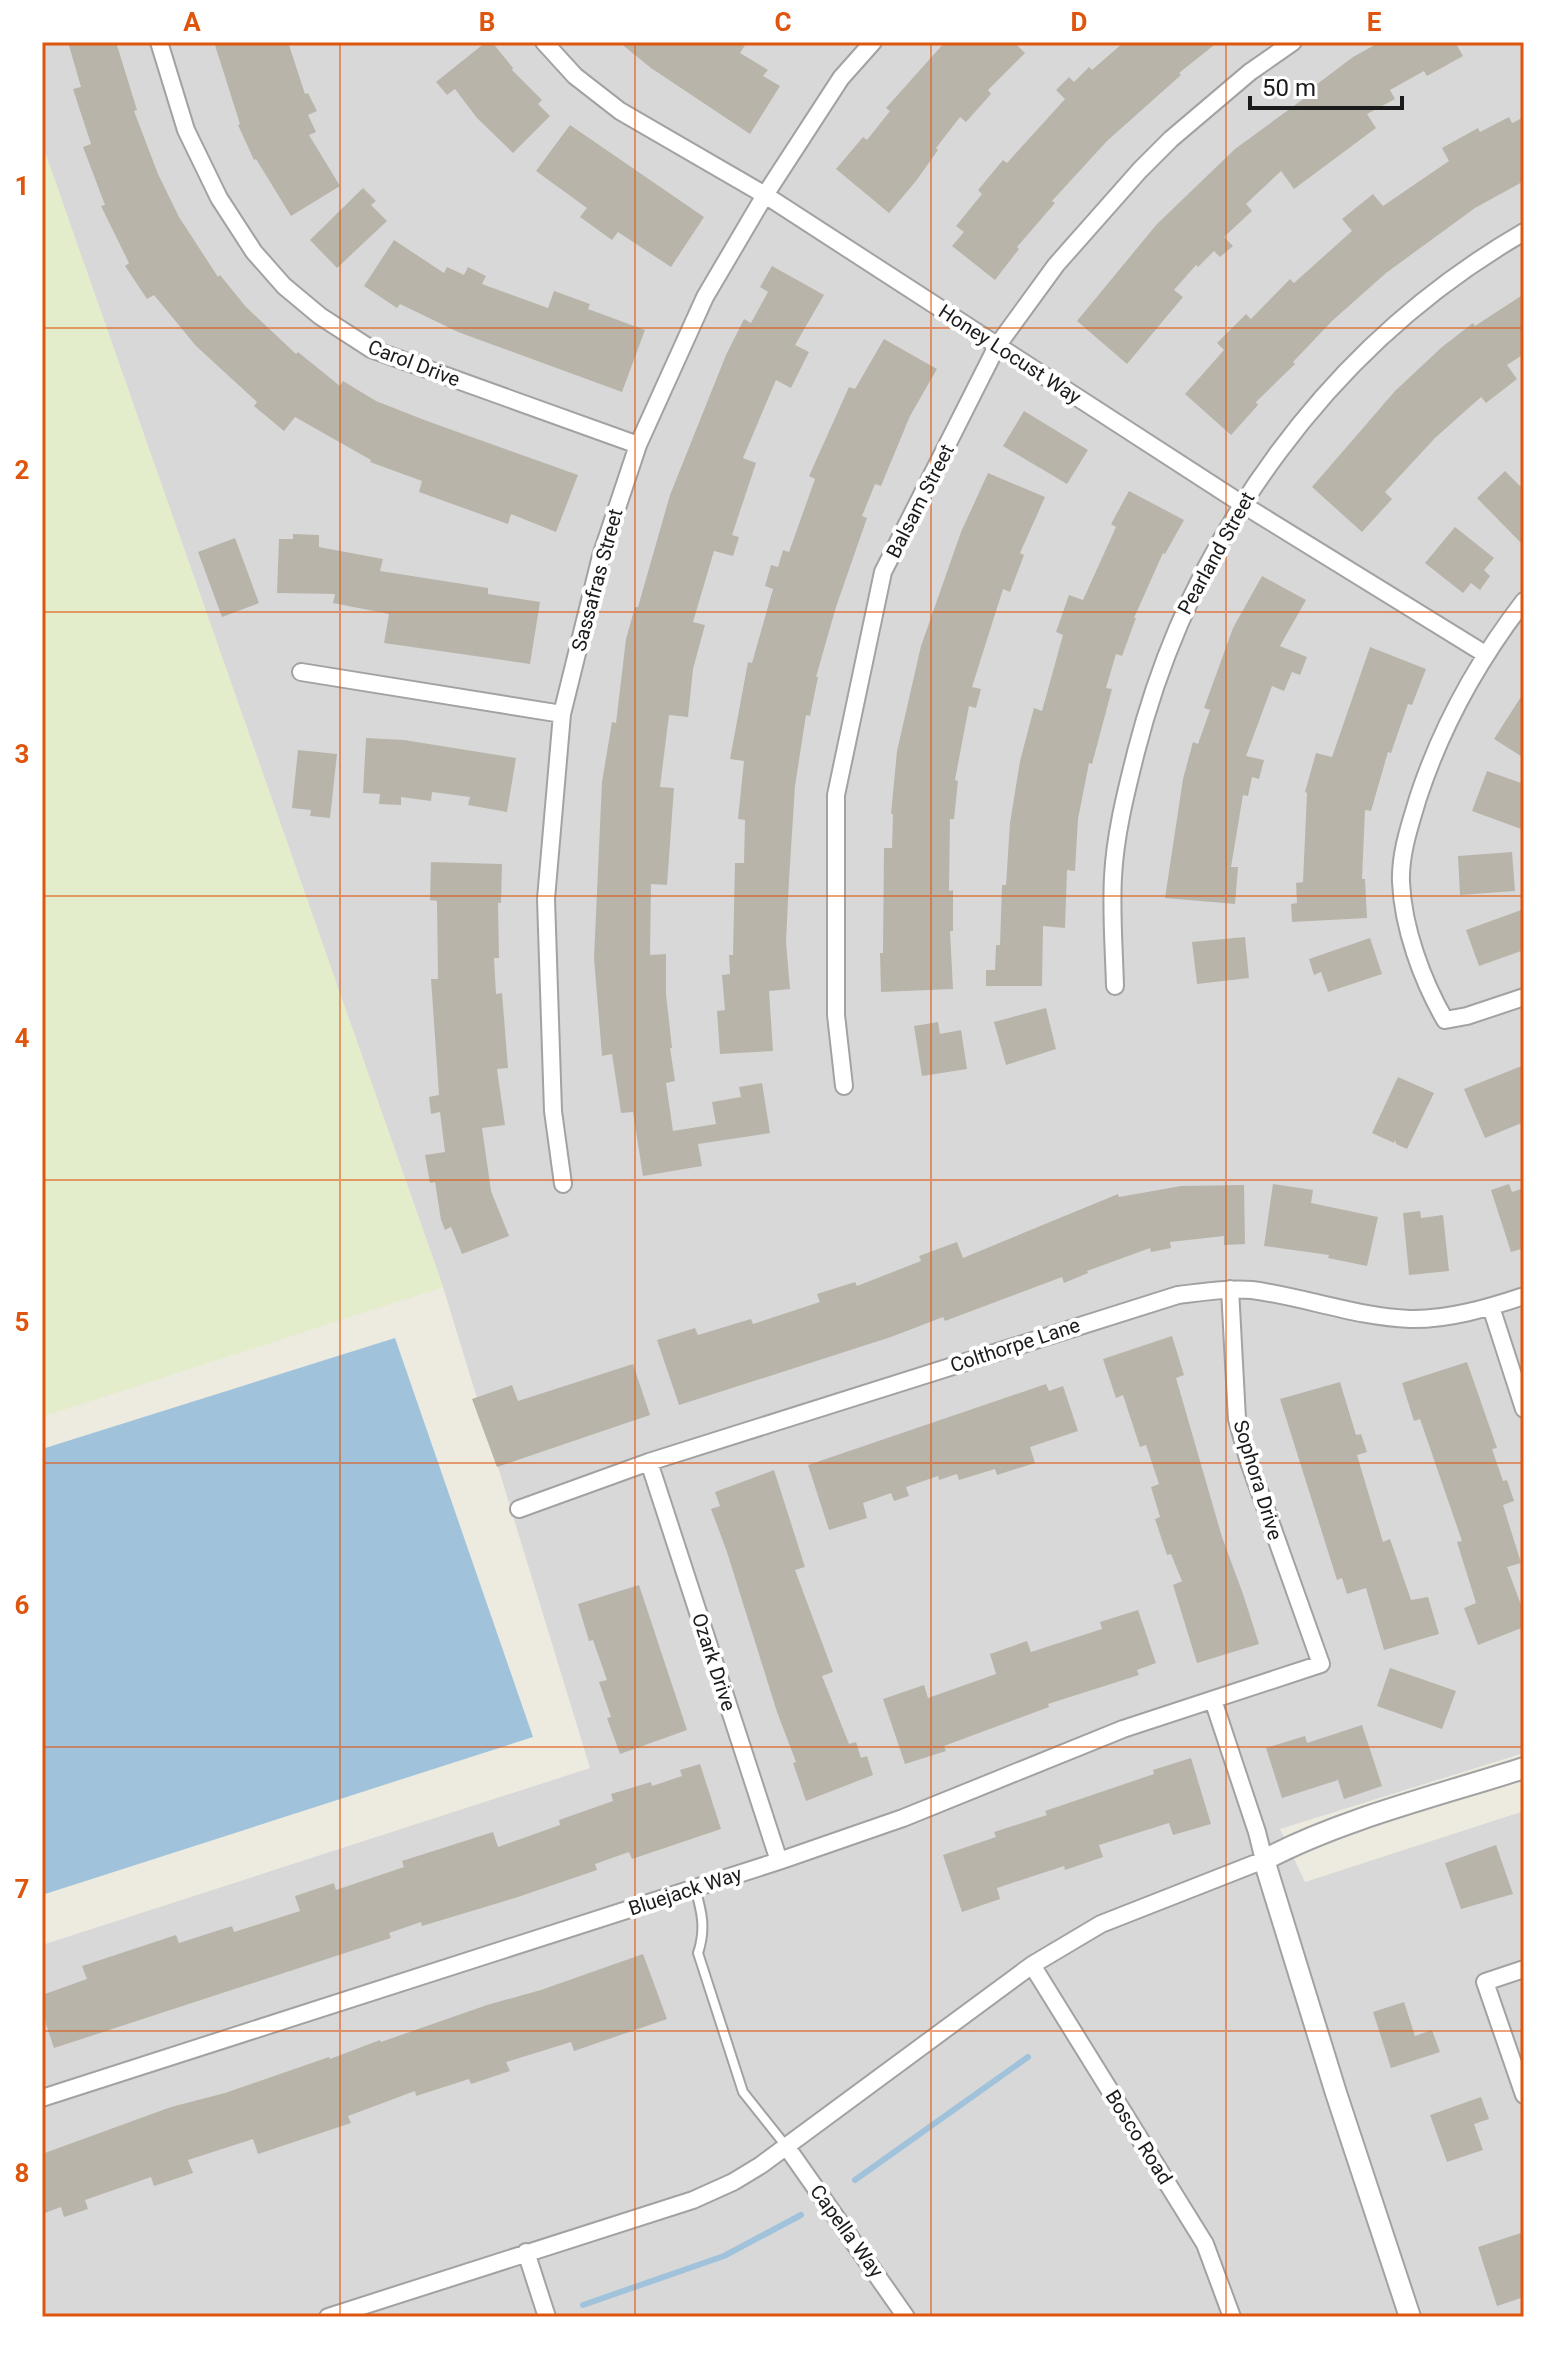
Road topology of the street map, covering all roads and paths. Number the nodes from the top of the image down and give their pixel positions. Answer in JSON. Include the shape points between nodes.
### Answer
{"nodes":[{"id":1,"x":159,"y":42,"type":"edge"},
{"id":2,"x":544,"y":42,"type":"edge"},
{"id":3,"x":873,"y":42,"type":"edge"},
{"id":4,"x":1293,"y":42,"type":"edge"},
{"id":5,"x":765,"y":195,"type":"junction"},
{"id":6,"x":1524,"y":232,"type":"edge"},
{"id":7,"x":997,"y":346,"type":"junction"},
{"id":8,"x":638,"y":445,"type":"junction"},
{"id":9,"x":1242,"y":504,"type":"junction"},
{"id":10,"x":1524,"y":601,"type":"edge"},
{"id":11,"x":1485,"y":654,"type":"junction"},
{"id":12,"x":301,"y":672,"type":"dead end"},
{"id":13,"x":562,"y":714,"type":"junction"},
{"id":14,"x":1115,"y":986,"type":"dead end"},
{"id":15,"x":1524,"y":997,"type":"edge"},
{"id":16,"x":844,"y":1086,"type":"dead end"},
{"id":17,"x":563,"y":1184,"type":"dead end"},
{"id":18,"x":1230,"y":1289,"type":"junction"},
{"id":19,"x":1524,"y":1296,"type":"edge"},
{"id":20,"x":1491,"y":1307,"type":"junction"},
{"id":21,"x":1524,"y":1409,"type":"edge"},
{"id":22,"x":649,"y":1462,"type":"junction"},
{"id":23,"x":519,"y":1509,"type":"dead end"},
{"id":24,"x":1321,"y":1664,"type":"joint"},
{"id":25,"x":1213,"y":1700,"type":"junction"},
{"id":26,"x":1524,"y":1768,"type":"edge"},
{"id":27,"x":1264,"y":1860,"type":"junction"},
{"id":28,"x":779,"y":1861,"type":"junction"},
{"id":29,"x":695,"y":1888,"type":"junction"},
{"id":30,"x":1032,"y":1965,"type":"junction"},
{"id":31,"x":1524,"y":1969,"type":"edge"},
{"id":32,"x":1524,"y":2095,"type":"edge"},
{"id":33,"x":42,"y":2098,"type":"edge"},
{"id":34,"x":786,"y":2146,"type":"junction"},
{"id":35,"x":526,"y":2252,"type":"junction"},
{"id":36,"x":328,"y":2317,"type":"edge"},
{"id":37,"x":547,"y":2317,"type":"edge"},
{"id":38,"x":906,"y":2317,"type":"edge"},
{"id":39,"x":1232,"y":2317,"type":"edge"},
{"id":40,"x":1410,"y":2317,"type":"edge"}],
"edges":[{"from":1,"to":8,"type":"street","name":"Carol Drive","via":[[186,130],[219,198],[284,286],[371,349]]},
{"from":2,"to":5,"type":"street","name":"Honey Locust Way","via":[[575,76],[620,111]]},
{"from":3,"to":5,"type":"street","name":"Sassafras Street","via":[[841,78]]},
{"from":4,"to":7,"type":"street","name":"Balsam Street","via":[[1227,91],[1140,170],[1056,265]]},
{"from":5,"to":7,"type":"street","name":"Honey Locust Way"},
{"from":5,"to":8,"type":"street","name":"Sassafras Street","via":[[705,297]]},
{"from":6,"to":9,"type":"street","name":"Pearland Street","via":[[1458,274],[1385,332],[1304,418]]},
{"from":7,"to":9,"type":"street","name":"Honey Locust Way"},
{"from":7,"to":16,"type":"street","name":"Balsam Street","via":[[883,572],[836,795],[836,1015]]},
{"from":8,"to":13,"type":"street","name":"Sassafras Street","via":[[601,556]]},
{"from":9,"to":11,"type":"street","name":"Honey Locust Way"},
{"from":9,"to":14,"type":"street","name":"Pearland Street","via":[[1178,623],[1148,705],[1126,790],[1113,875]]},
{"from":10,"to":11,"type":"street"},
{"from":11,"to":15,"type":"street","via":[[1439,739],[1412,819],[1401,882],[1408,927],[1445,1020]]},
{"from":12,"to":13,"type":"street"},
{"from":13,"to":17,"type":"street","name":"Sassafras Street","via":[[546,899],[553,1111]]},
{"from":18,"to":20,"type":"street","name":"Colthorpe Lane","via":[[1412,1319]]},
{"from":18,"to":22,"type":"street","name":"Colthorpe Lane","via":[[1178,1295],[1105,1316]]},
{"from":18,"to":24,"type":"street","name":"Sophora Drive","via":[[1237,1419]]},
{"from":19,"to":20,"type":"street","name":"Colthorpe Lane"},
{"from":20,"to":21,"type":"street"},
{"from":22,"to":23,"type":"street","name":"Colthorpe Lane"},
{"from":22,"to":28,"type":"street","name":"Ozark Drive"},
{"from":24,"to":25,"type":"street","name":"Bluejack Way"},
{"from":25,"to":27,"type":"street"},
{"from":25,"to":28,"type":"street","name":"Bluejack Way","via":[[1123,1729],[903,1818]]},
{"from":26,"to":27,"type":"street","via":[[1328,1832]]},
{"from":27,"to":30,"type":"street","via":[[1101,1924]]},
{"from":27,"to":40,"type":"street"},
{"from":28,"to":29,"type":"street","name":"Bluejack Way"},
{"from":29,"to":33,"type":"street","name":"Bluejack Way"},
{"from":29,"to":34,"type":"lane","via":[[704,1918],[698,1953],[743,2092]]},
{"from":30,"to":34,"type":"street"},
{"from":30,"to":39,"type":"street","name":"Bosco Road","via":[[1205,2244]]},
{"from":31,"to":32,"type":"street","via":[[1485,1982]]},
{"from":34,"to":35,"type":"street","via":[[733,2182],[693,2200]]},
{"from":34,"to":38,"type":"street","name":"Capella Way"},
{"from":35,"to":36,"type":"street"},
{"from":35,"to":37,"type":"street"}]}
